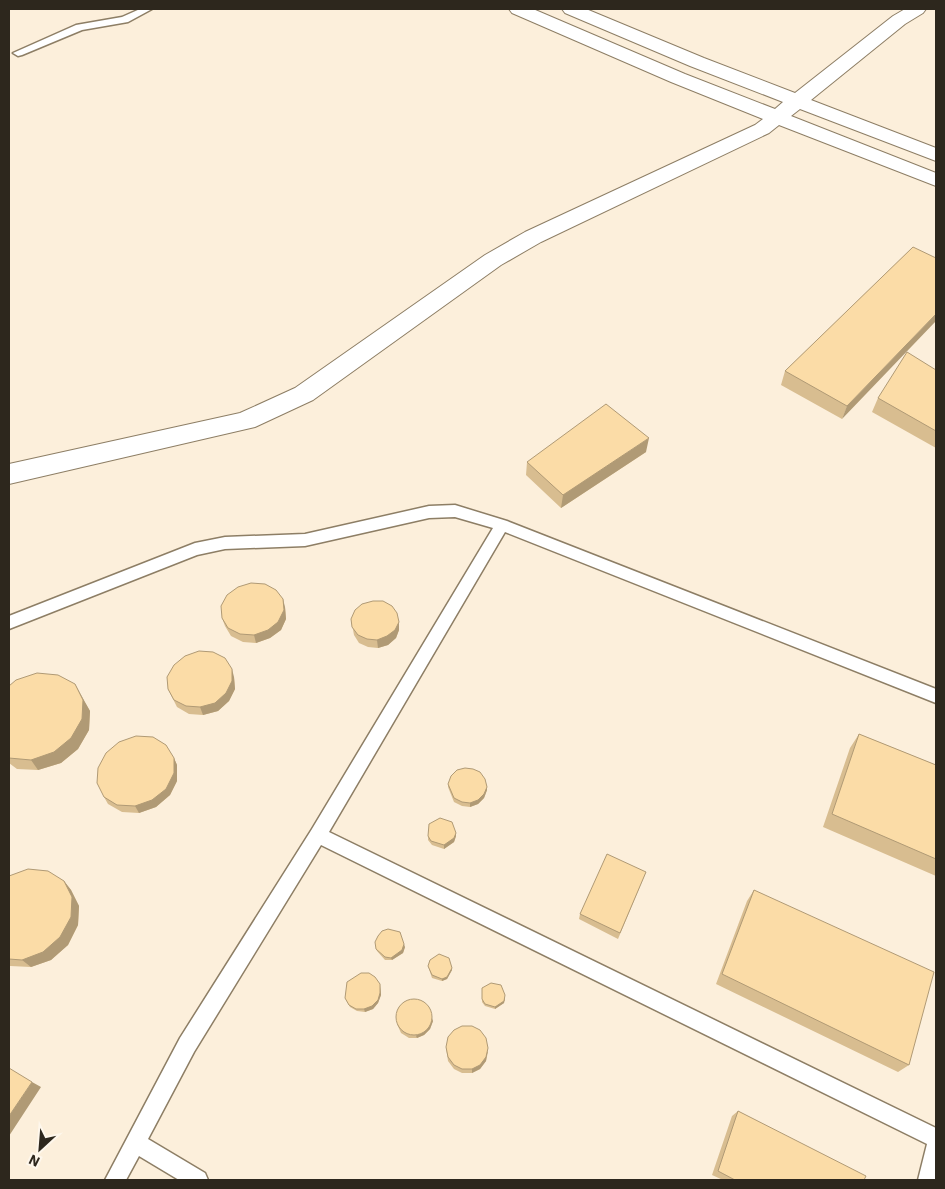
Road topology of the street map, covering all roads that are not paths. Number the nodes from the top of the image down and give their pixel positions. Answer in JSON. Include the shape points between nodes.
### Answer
{"nodes":[{"id":1,"x":147,"y":9,"type":"edge"},
{"id":2,"x":518,"y":9,"type":"edge"},
{"id":3,"x":571,"y":9,"type":"edge"},
{"id":4,"x":918,"y":9,"type":"edge"},
{"id":5,"x":18,"y":53,"type":"dead end"},
{"id":6,"x":798,"y":102,"type":"junction"},
{"id":7,"x":778,"y":118,"type":"junction"},
{"id":8,"x":936,"y":155,"type":"edge"},
{"id":9,"x":936,"y":180,"type":"edge"},
{"id":10,"x":9,"y":474,"type":"edge"},
{"id":11,"x":502,"y":525,"type":"junction"},
{"id":12,"x":9,"y":623,"type":"edge"},
{"id":13,"x":936,"y":696,"type":"edge"},
{"id":14,"x":318,"y":834,"type":"junction"},
{"id":15,"x":936,"y":1138,"type":"edge"},
{"id":16,"x":136,"y":1143,"type":"junction"},
{"id":17,"x":936,"y":1146,"type":"edge"},
{"id":18,"x":115,"y":1180,"type":"edge"},
{"id":19,"x":198,"y":1180,"type":"edge"},
{"id":20,"x":928,"y":1180,"type":"edge"}],
"edges":[{"from":1,"to":5,"type":"lane","via":[[125,20],[80,27]]},
{"from":2,"to":7,"type":"street"},
{"from":3,"to":6,"type":"street"},
{"from":4,"to":6,"type":"street","via":[[899,20]]},
{"from":6,"to":7,"type":"street"},
{"from":6,"to":8,"type":"street"},
{"from":7,"to":9,"type":"street"},
{"from":7,"to":10,"type":"street","via":[[762,129],[493,260],[304,394],[271,410],[246,421]]},
{"from":11,"to":12,"type":"lane","via":[[455,511],[429,512],[305,540],[225,543],[195,549]]},
{"from":11,"to":13,"type":"lane"},
{"from":11,"to":14,"type":"lane"},
{"from":14,"to":15,"type":"lane"},
{"from":14,"to":16,"type":"lane","via":[[187,1045]]},
{"from":16,"to":18,"type":"lane"},
{"from":16,"to":19,"type":"lane"},
{"from":17,"to":20,"type":"lane"}]}
